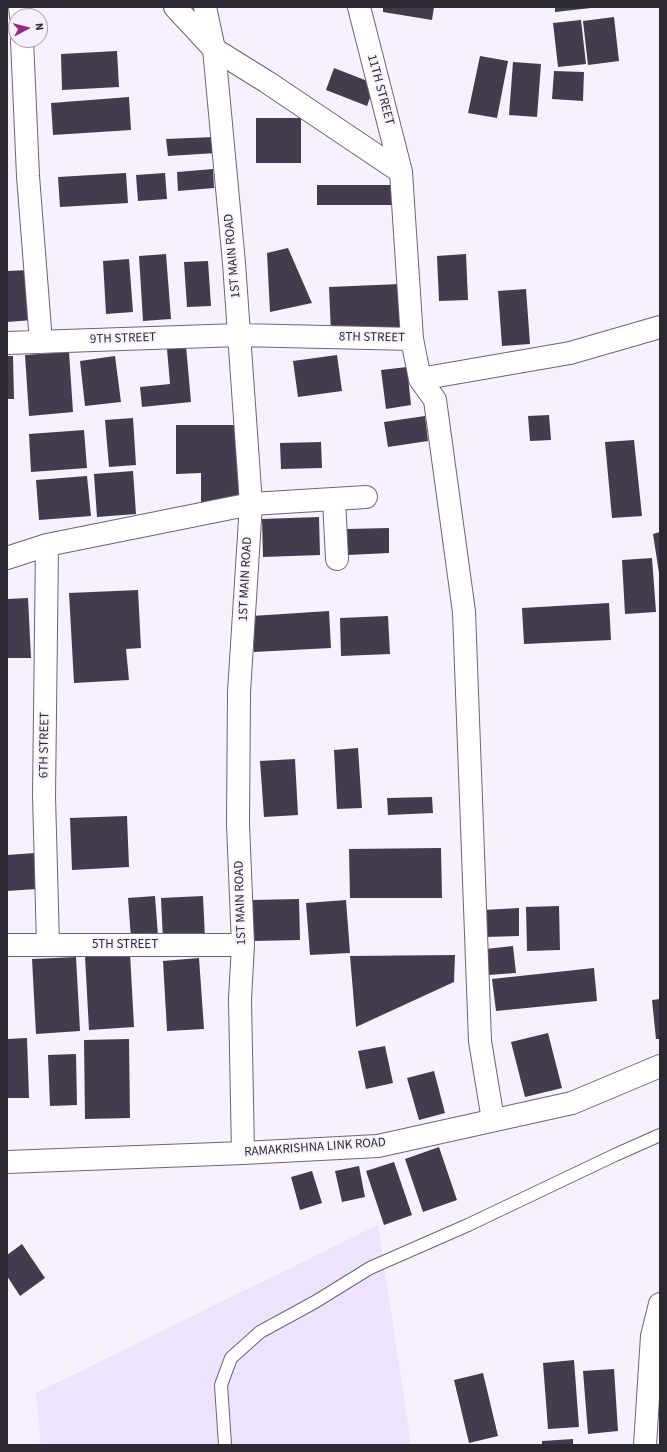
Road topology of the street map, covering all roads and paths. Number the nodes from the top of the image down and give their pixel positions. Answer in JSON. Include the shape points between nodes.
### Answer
{"nodes":[{"id":1,"x":175,"y":7,"type":"edge"},
{"id":2,"x":205,"y":7,"type":"edge"},
{"id":3,"x":359,"y":7,"type":"edge"},
{"id":4,"x":22,"y":48,"type":"edge"},
{"id":5,"x":214,"y":49,"type":"junction"},
{"id":6,"x":401,"y":172,"type":"junction"},
{"id":7,"x":660,"y":327,"type":"edge"},
{"id":8,"x":239,"y":335,"type":"junction"},
{"id":9,"x":412,"y":339,"type":"junction"},
{"id":10,"x":41,"y":342,"type":"junction"},
{"id":11,"x":7,"y":343,"type":"edge"},
{"id":12,"x":420,"y":379,"type":"junction"},
{"id":13,"x":366,"y":497,"type":"dead end"},
{"id":14,"x":334,"y":499,"type":"junction"},
{"id":15,"x":251,"y":504,"type":"junction"},
{"id":16,"x":47,"y":545,"type":"junction"},
{"id":17,"x":7,"y":558,"type":"edge"},
{"id":18,"x":337,"y":559,"type":"dead end"},
{"id":19,"x":7,"y":945,"type":"edge"},
{"id":20,"x":48,"y":945,"type":"junction"},
{"id":21,"x":243,"y":945,"type":"junction"},
{"id":22,"x":660,"y":1066,"type":"edge"},
{"id":23,"x":493,"y":1120,"type":"junction"},
{"id":24,"x":660,"y":1135,"type":"edge"},
{"id":25,"x":243,"y":1153,"type":"junction"},
{"id":26,"x":7,"y":1162,"type":"edge"},
{"id":27,"x":660,"y":1304,"type":"edge"},
{"id":28,"x":225,"y":1445,"type":"edge"},
{"id":29,"x":646,"y":1445,"type":"edge"}],
"edges":[{"from":1,"to":5,"type":"street"},
{"from":2,"to":5,"type":"street","name":"1ST MAIN ROAD"},
{"from":3,"to":6,"type":"street","name":"11TH STREET"},
{"from":4,"to":10,"type":"street","via":[[28,176]]},
{"from":5,"to":6,"type":"street"},
{"from":5,"to":8,"type":"street","name":"1ST MAIN ROAD"},
{"from":6,"to":9,"type":"street","name":"8TH STREET"},
{"from":7,"to":12,"type":"street","via":[[570,353]]},
{"from":8,"to":9,"type":"street","name":"8TH STREET"},
{"from":8,"to":10,"type":"street","name":"9TH STREET"},
{"from":8,"to":15,"type":"street","name":"1ST MAIN ROAD"},
{"from":9,"to":12,"type":"street"},
{"from":10,"to":11,"type":"street","name":"9TH STREET"},
{"from":12,"to":23,"type":"street","via":[[435,400],[464,612],[480,1041]]},
{"from":13,"to":14,"type":"street"},
{"from":14,"to":15,"type":"street"},
{"from":14,"to":18,"type":"street"},
{"from":15,"to":16,"type":"street"},
{"from":15,"to":21,"type":"street","name":"1ST MAIN ROAD","via":[[239,692],[238,824]]},
{"from":16,"to":17,"type":"street"},
{"from":16,"to":20,"type":"street","name":"6TH STREET","via":[[44,796]]},
{"from":19,"to":20,"type":"street","name":"5TH STREET"},
{"from":20,"to":21,"type":"street","name":"5TH STREET"},
{"from":21,"to":25,"type":"street","name":"1ST MAIN ROAD","via":[[240,999]]},
{"from":22,"to":23,"type":"street","name":"RAMAKRISHNA LINK ROAD","via":[[572,1102]]},
{"from":23,"to":25,"type":"street","name":"RAMAKRISHNA LINK ROAD","via":[[378,1146]]},
{"from":24,"to":28,"type":"lane","via":[[370,1268],[260,1332],[231,1358],[222,1386]]},
{"from":25,"to":26,"type":"street","name":"RAMAKRISHNA LINK ROAD"},
{"from":27,"to":29,"type":"street","via":[[652,1336]]}]}
